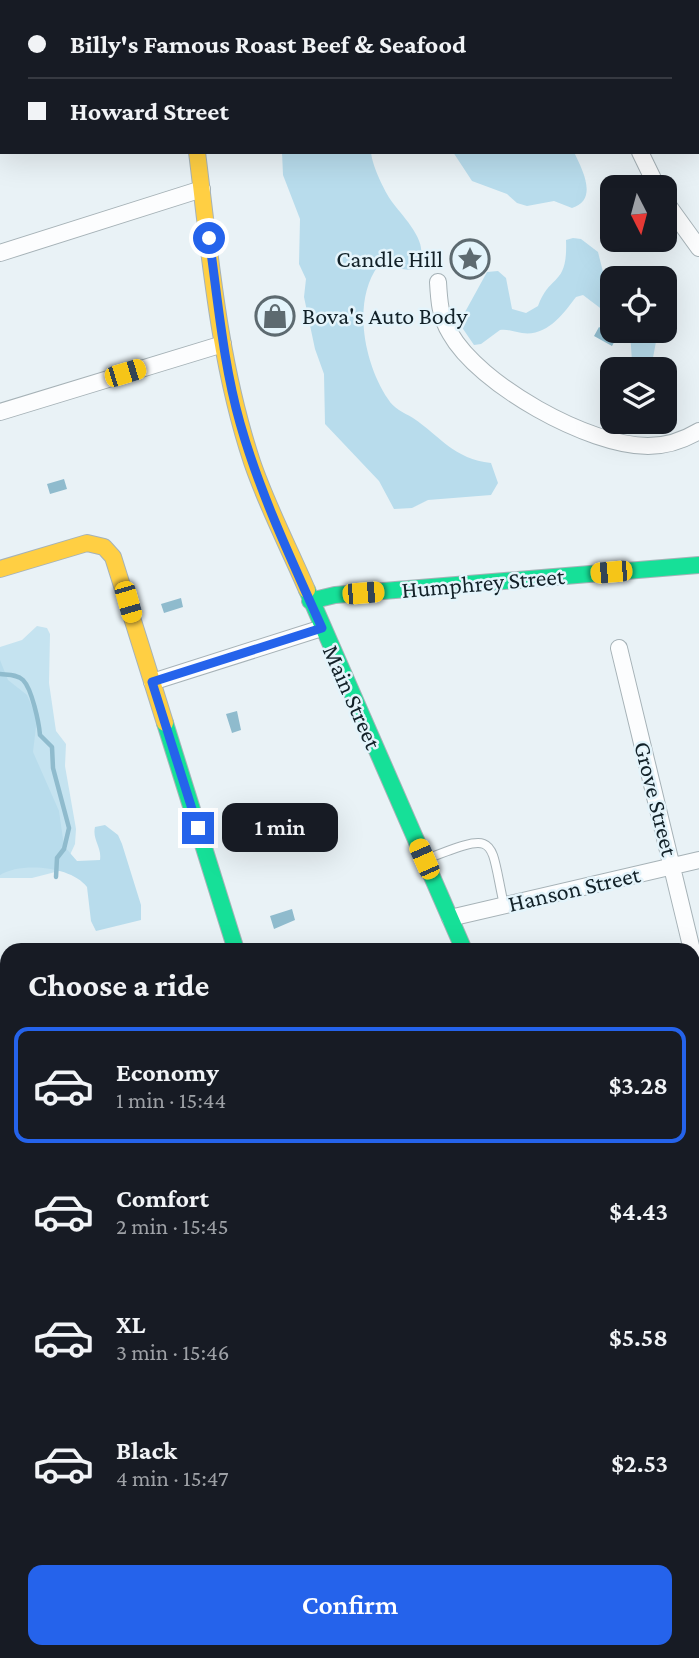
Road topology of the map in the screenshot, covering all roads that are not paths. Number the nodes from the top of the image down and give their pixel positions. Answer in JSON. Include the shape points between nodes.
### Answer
{"nodes":[{"id":1,"x":197,"y":154,"type":"edge"},
{"id":2,"x":641,"y":154,"type":"edge"},
{"id":3,"x":651,"y":175,"type":"edge"},
{"id":4,"x":202,"y":188,"type":"junction"},
{"id":5,"x":677,"y":218,"type":"edge"},
{"id":6,"x":699,"y":248,"type":"edge"},
{"id":7,"x":0,"y":253,"type":"edge"},
{"id":8,"x":438,"y":282,"type":"dead end"},
{"id":9,"x":223,"y":344,"type":"junction"},
{"id":10,"x":0,"y":412,"type":"edge"},
{"id":11,"x":699,"y":431,"type":"edge"},
{"id":12,"x":699,"y":565,"type":"edge"},
{"id":13,"x":0,"y":569,"type":"edge"},
{"id":14,"x":310,"y":601,"type":"junction"},
{"id":15,"x":322,"y":628,"type":"junction"},
{"id":16,"x":620,"y":648,"type":"dead end"},
{"id":17,"x":152,"y":682,"type":"junction"},
{"id":18,"x":424,"y":859,"type":"junction"},
{"id":19,"x":699,"y":860,"type":"edge"},
{"id":20,"x":672,"y":866,"type":"junction"},
{"id":21,"x":504,"y":905,"type":"junction"},
{"id":22,"x":450,"y":918,"type":"junction"},
{"id":23,"x":234,"y":943,"type":"edge"},
{"id":24,"x":461,"y":943,"type":"edge"},
{"id":25,"x":691,"y":943,"type":"edge"}],
"edges":[{"from":1,"to":4,"type":"street","name":"Main Street"},
{"from":2,"to":3,"type":"street"},
{"from":4,"to":7,"type":"street"},
{"from":4,"to":9,"type":"street","name":"Main Street"},
{"from":5,"to":6,"type":"street"},
{"from":8,"to":11,"type":"street","via":[[440,310],[451,335],[476,366],[505,390],[570,424],[621,442],[663,445]]},
{"from":9,"to":10,"type":"street"},
{"from":9,"to":14,"type":"street","name":"Main Street","via":[[253,465]]},
{"from":12,"to":14,"type":"street","name":"Humphrey Street","via":[[335,595]]},
{"from":13,"to":17,"type":"street","via":[[93,543],[109,551]]},
{"from":14,"to":15,"type":"street","name":"Main Street"},
{"from":15,"to":17,"type":"street"},
{"from":15,"to":18,"type":"street","name":"Main Street"},
{"from":16,"to":20,"type":"street","name":"Grove Street"},
{"from":17,"to":23,"type":"street"},
{"from":18,"to":21,"type":"lane","via":[[471,842],[486,844],[492,851]]},
{"from":18,"to":22,"type":"street","name":"Main Street"},
{"from":19,"to":20,"type":"street","name":"Hanson Street"},
{"from":20,"to":21,"type":"street","name":"Hanson Street"},
{"from":20,"to":25,"type":"street","name":"Grove Street"},
{"from":21,"to":22,"type":"street","name":"Hanson Street"},
{"from":22,"to":24,"type":"street","name":"Main Street"}]}
